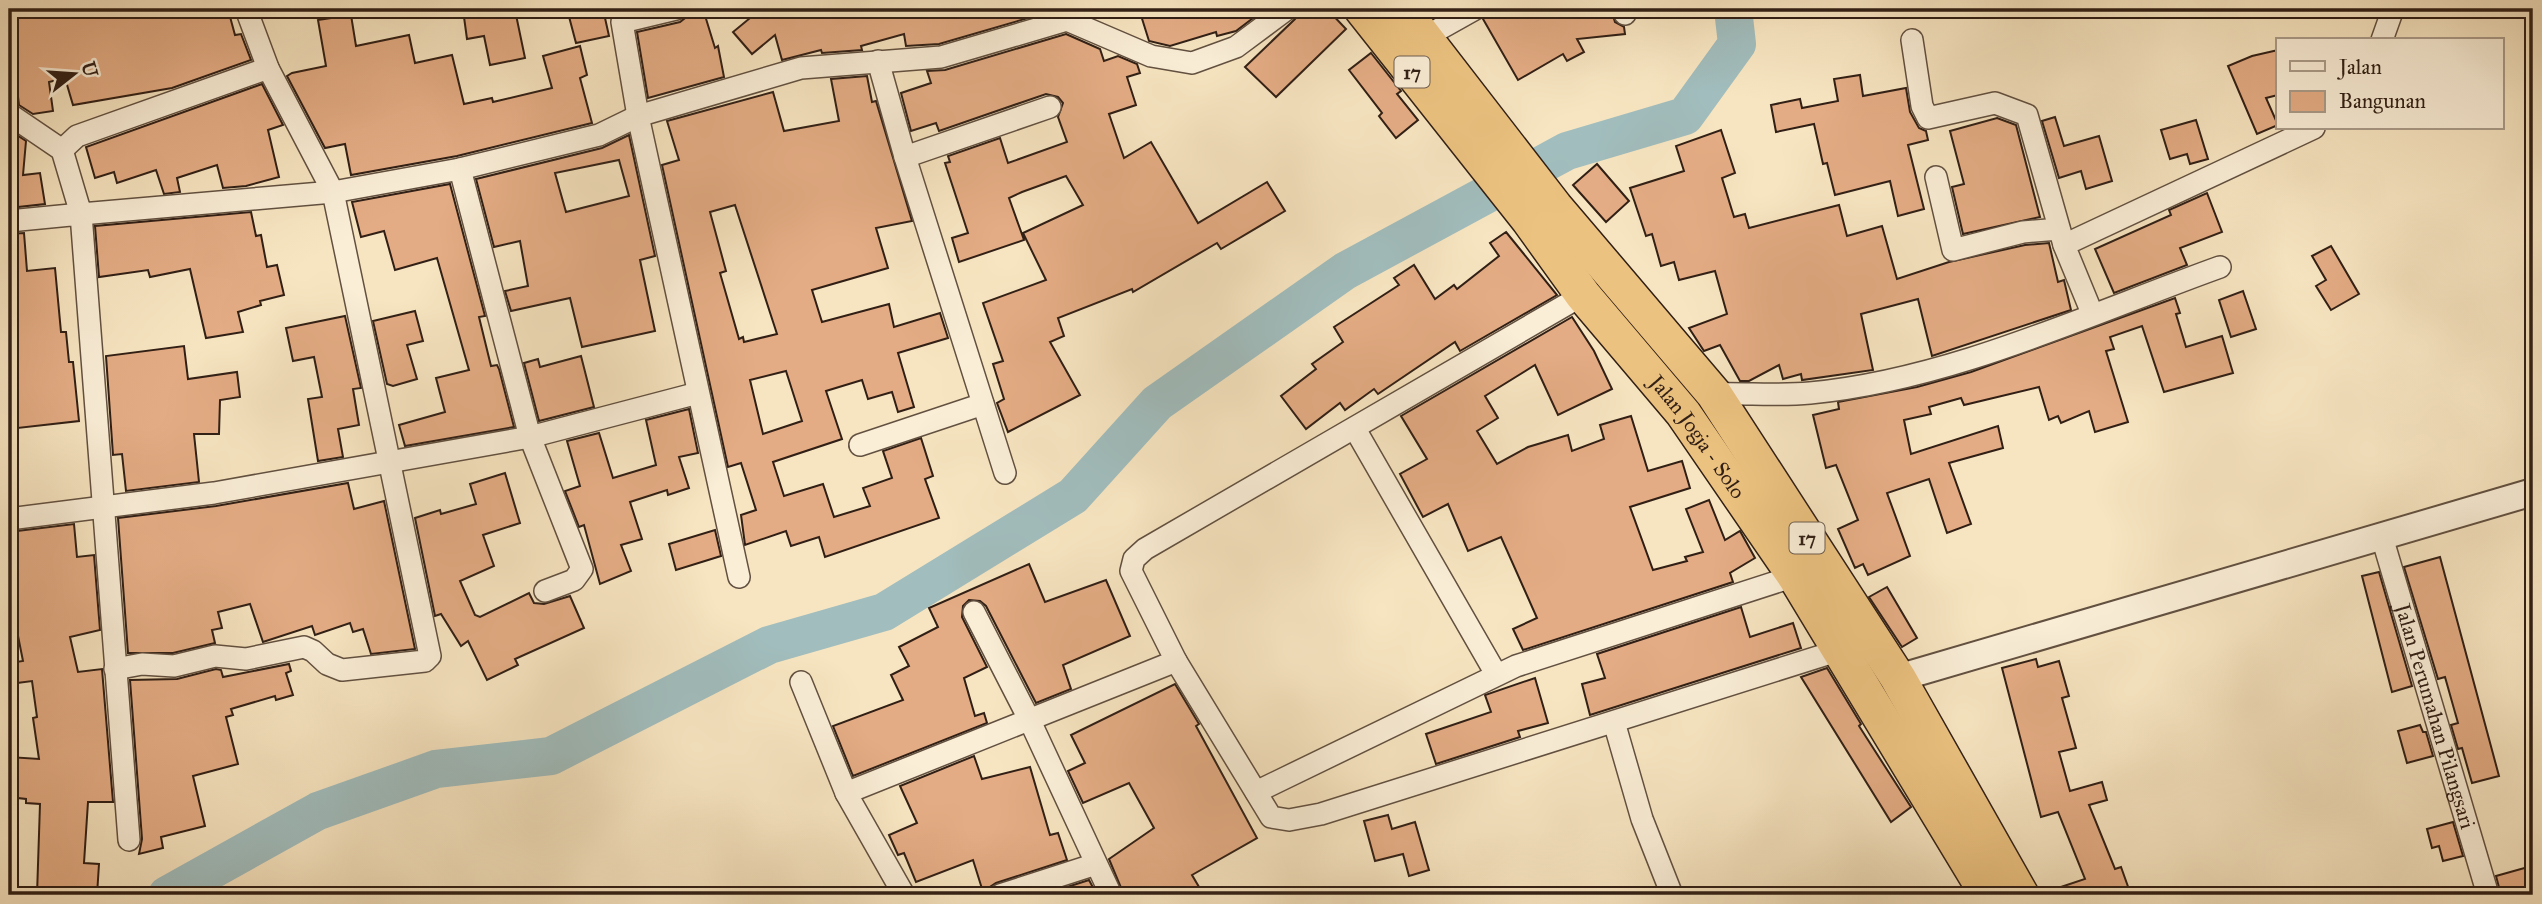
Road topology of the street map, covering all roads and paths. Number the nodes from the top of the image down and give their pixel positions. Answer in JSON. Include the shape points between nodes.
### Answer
{"nodes":[{"id":1,"x":246,"y":9,"type":"edge"},
{"id":2,"x":676,"y":9,"type":"edge"},
{"id":3,"x":1287,"y":9,"type":"edge"},
{"id":4,"x":1362,"y":9,"type":"edge"},
{"id":5,"x":1402,"y":9,"type":"edge"},
{"id":6,"x":1475,"y":9,"type":"edge"},
{"id":7,"x":2393,"y":9,"type":"edge"},
{"id":8,"x":1064,"y":14,"type":"edge"},
{"id":9,"x":623,"y":16,"type":"edge"},
{"id":10,"x":1425,"y":37,"type":"junction"},
{"id":11,"x":2383,"y":38,"type":"edge"},
{"id":12,"x":1912,"y":40,"type":"dead end"},
{"id":13,"x":878,"y":61,"type":"junction"},
{"id":14,"x":268,"y":68,"type":"junction"},
{"id":15,"x":1050,"y":107,"type":"dead end"},
{"id":16,"x":9,"y":114,"type":"edge"},
{"id":17,"x":638,"y":116,"type":"junction"},
{"id":18,"x":1474,"y":127,"type":"junction"},
{"id":19,"x":2310,"y":130,"type":"edge"},
{"id":20,"x":62,"y":150,"type":"junction"},
{"id":21,"x":905,"y":158,"type":"junction"},
{"id":22,"x":460,"y":169,"type":"junction"},
{"id":23,"x":1936,"y":177,"type":"dead end"},
{"id":24,"x":333,"y":192,"type":"junction"},
{"id":25,"x":1542,"y":213,"type":"junction"},
{"id":26,"x":81,"y":214,"type":"junction"},
{"id":27,"x":9,"y":221,"type":"edge"},
{"id":28,"x":2061,"y":237,"type":"junction"},
{"id":29,"x":2220,"y":267,"type":"dead end"},
{"id":30,"x":1583,"y":295,"type":"junction"},
{"id":31,"x":2092,"y":313,"type":"junction"},
{"id":32,"x":698,"y":393,"type":"junction"},
{"id":33,"x":1714,"y":394,"type":"junction"},
{"id":34,"x":983,"y":404,"type":"junction"},
{"id":35,"x":1355,"y":429,"type":"junction"},
{"id":36,"x":530,"y":437,"type":"junction"},
{"id":37,"x":860,"y":445,"type":"dead end"},
{"id":38,"x":390,"y":462,"type":"junction"},
{"id":39,"x":1004,"y":473,"type":"dead end"},
{"id":40,"x":2533,"y":492,"type":"edge"},
{"id":41,"x":103,"y":508,"type":"junction"},
{"id":42,"x":9,"y":519,"type":"edge"},
{"id":43,"x":2382,"y":537,"type":"junction"},
{"id":44,"x":1795,"y":576,"type":"junction"},
{"id":45,"x":739,"y":577,"type":"dead end"},
{"id":46,"x":545,"y":592,"type":"dead end"},
{"id":47,"x":974,"y":612,"type":"dead end"},
{"id":48,"x":1840,"y":650,"type":"junction"},
{"id":49,"x":1176,"y":661,"type":"junction"},
{"id":50,"x":115,"y":669,"type":"junction"},
{"id":51,"x":1496,"y":674,"type":"junction"},
{"id":52,"x":1898,"y":678,"type":"junction"},
{"id":53,"x":801,"y":682,"type":"dead end"},
{"id":54,"x":1030,"y":721,"type":"junction"},
{"id":55,"x":1614,"y":722,"type":"junction"},
{"id":56,"x":1256,"y":792,"type":"junction"},
{"id":57,"x":846,"y":793,"type":"junction"},
{"id":58,"x":129,"y":840,"type":"dead end"},
{"id":59,"x":1096,"y":864,"type":"junction"},
{"id":60,"x":904,"y":895,"type":"edge"},
{"id":61,"x":1000,"y":895,"type":"edge"},
{"id":62,"x":1111,"y":895,"type":"edge"},
{"id":63,"x":1672,"y":895,"type":"edge"},
{"id":64,"x":1995,"y":895,"type":"edge"},
{"id":65,"x":2488,"y":895,"type":"edge"}],
"edges":[{"from":1,"to":14,"type":"street"},
{"from":2,"to":9,"type":"street"},
{"from":3,"to":8,"type":"street","via":[[1236,47],[1192,63],[1152,56]]},
{"from":4,"to":18,"type":"highway","name":"Jalan Jogja - Solo","number":"17"},
{"from":5,"to":10,"type":"highway","name":"Jalan Jogja - Solo","number":"17"},
{"from":6,"to":10,"type":"street"},
{"from":7,"to":11,"type":"street"},
{"from":8,"to":13,"type":"street","via":[[941,57]]},
{"from":9,"to":17,"type":"street"},
{"from":10,"to":18,"type":"highway","name":"Jalan Jogja - Solo","number":"17"},
{"from":12,"to":28,"type":"street","via":[[1928,118],[1995,103],[2027,115]]},
{"from":13,"to":17,"type":"street","via":[[801,68]]},
{"from":13,"to":21,"type":"street"},
{"from":14,"to":20,"type":"street","via":[[77,135]]},
{"from":14,"to":24,"type":"street"},
{"from":15,"to":21,"type":"street"},
{"from":16,"to":20,"type":"street"},
{"from":17,"to":22,"type":"street","via":[[599,135]]},
{"from":17,"to":32,"type":"street"},
{"from":18,"to":25,"type":"highway","name":"Jalan Jogja - Solo","number":"17"},
{"from":19,"to":28,"type":"street"},
{"from":20,"to":26,"type":"street"},
{"from":21,"to":34,"type":"street"},
{"from":22,"to":24,"type":"street"},
{"from":22,"to":36,"type":"street"},
{"from":23,"to":28,"type":"street","via":[[1953,250],[2023,232]]},
{"from":24,"to":26,"type":"street"},
{"from":24,"to":38,"type":"street"},
{"from":25,"to":30,"type":"highway","name":"Jalan Jogja - Solo","number":"17"},
{"from":25,"to":33,"type":"highway","name":"Jalan Jogja - Solo","number":"17"},
{"from":26,"to":27,"type":"street"},
{"from":26,"to":41,"type":"street"},
{"from":28,"to":31,"type":"street"},
{"from":29,"to":31,"type":"street"},
{"from":30,"to":35,"type":"street"},
{"from":30,"to":44,"type":"highway","name":"Jalan Jogja - Solo","number":"17","via":[[1684,412]]},
{"from":31,"to":33,"type":"street","via":[[2014,343],[1882,381],[1810,393]]},
{"from":32,"to":36,"type":"street"},
{"from":32,"to":45,"type":"street"},
{"from":33,"to":52,"type":"highway","name":"Jalan Jogja - Solo","number":"17"},
{"from":34,"to":37,"type":"street"},
{"from":34,"to":39,"type":"street"},
{"from":35,"to":49,"type":"street","via":[[1134,559],[1131,571]]},
{"from":35,"to":51,"type":"street"},
{"from":36,"to":38,"type":"street"},
{"from":36,"to":46,"type":"street","via":[[582,569],[574,580]]},
{"from":38,"to":41,"type":"street"},
{"from":38,"to":50,"type":"street","via":[[430,656],[425,661],[342,670],[304,647],[246,659],[215,656],[174,666],[142,664]]},
{"from":40,"to":43,"type":"street"},
{"from":41,"to":42,"type":"street"},
{"from":41,"to":50,"type":"street"},
{"from":43,"to":52,"type":"street"},
{"from":43,"to":65,"type":"street","name":"Jalan Perumahan Pilangsari"},
{"from":44,"to":48,"type":"highway","name":"Jalan Jogja - Solo","number":"17"},
{"from":44,"to":51,"type":"street"},
{"from":47,"to":54,"type":"street"},
{"from":48,"to":55,"type":"street"},
{"from":48,"to":64,"type":"highway","name":"Jalan Jogja - Solo","number":"17"},
{"from":49,"to":54,"type":"street"},
{"from":49,"to":56,"type":"street"},
{"from":50,"to":58,"type":"street"},
{"from":51,"to":56,"type":"street"},
{"from":52,"to":64,"type":"highway","name":"Jalan Jogja - Solo","number":"17"},
{"from":53,"to":57,"type":"street"},
{"from":54,"to":57,"type":"street"},
{"from":54,"to":59,"type":"street"},
{"from":55,"to":56,"type":"street","via":[[1321,814],[1289,820],[1271,817]]},
{"from":55,"to":63,"type":"street","via":[[1642,819]]},
{"from":57,"to":60,"type":"street"},
{"from":59,"to":61,"type":"street"},
{"from":59,"to":62,"type":"street"}]}
